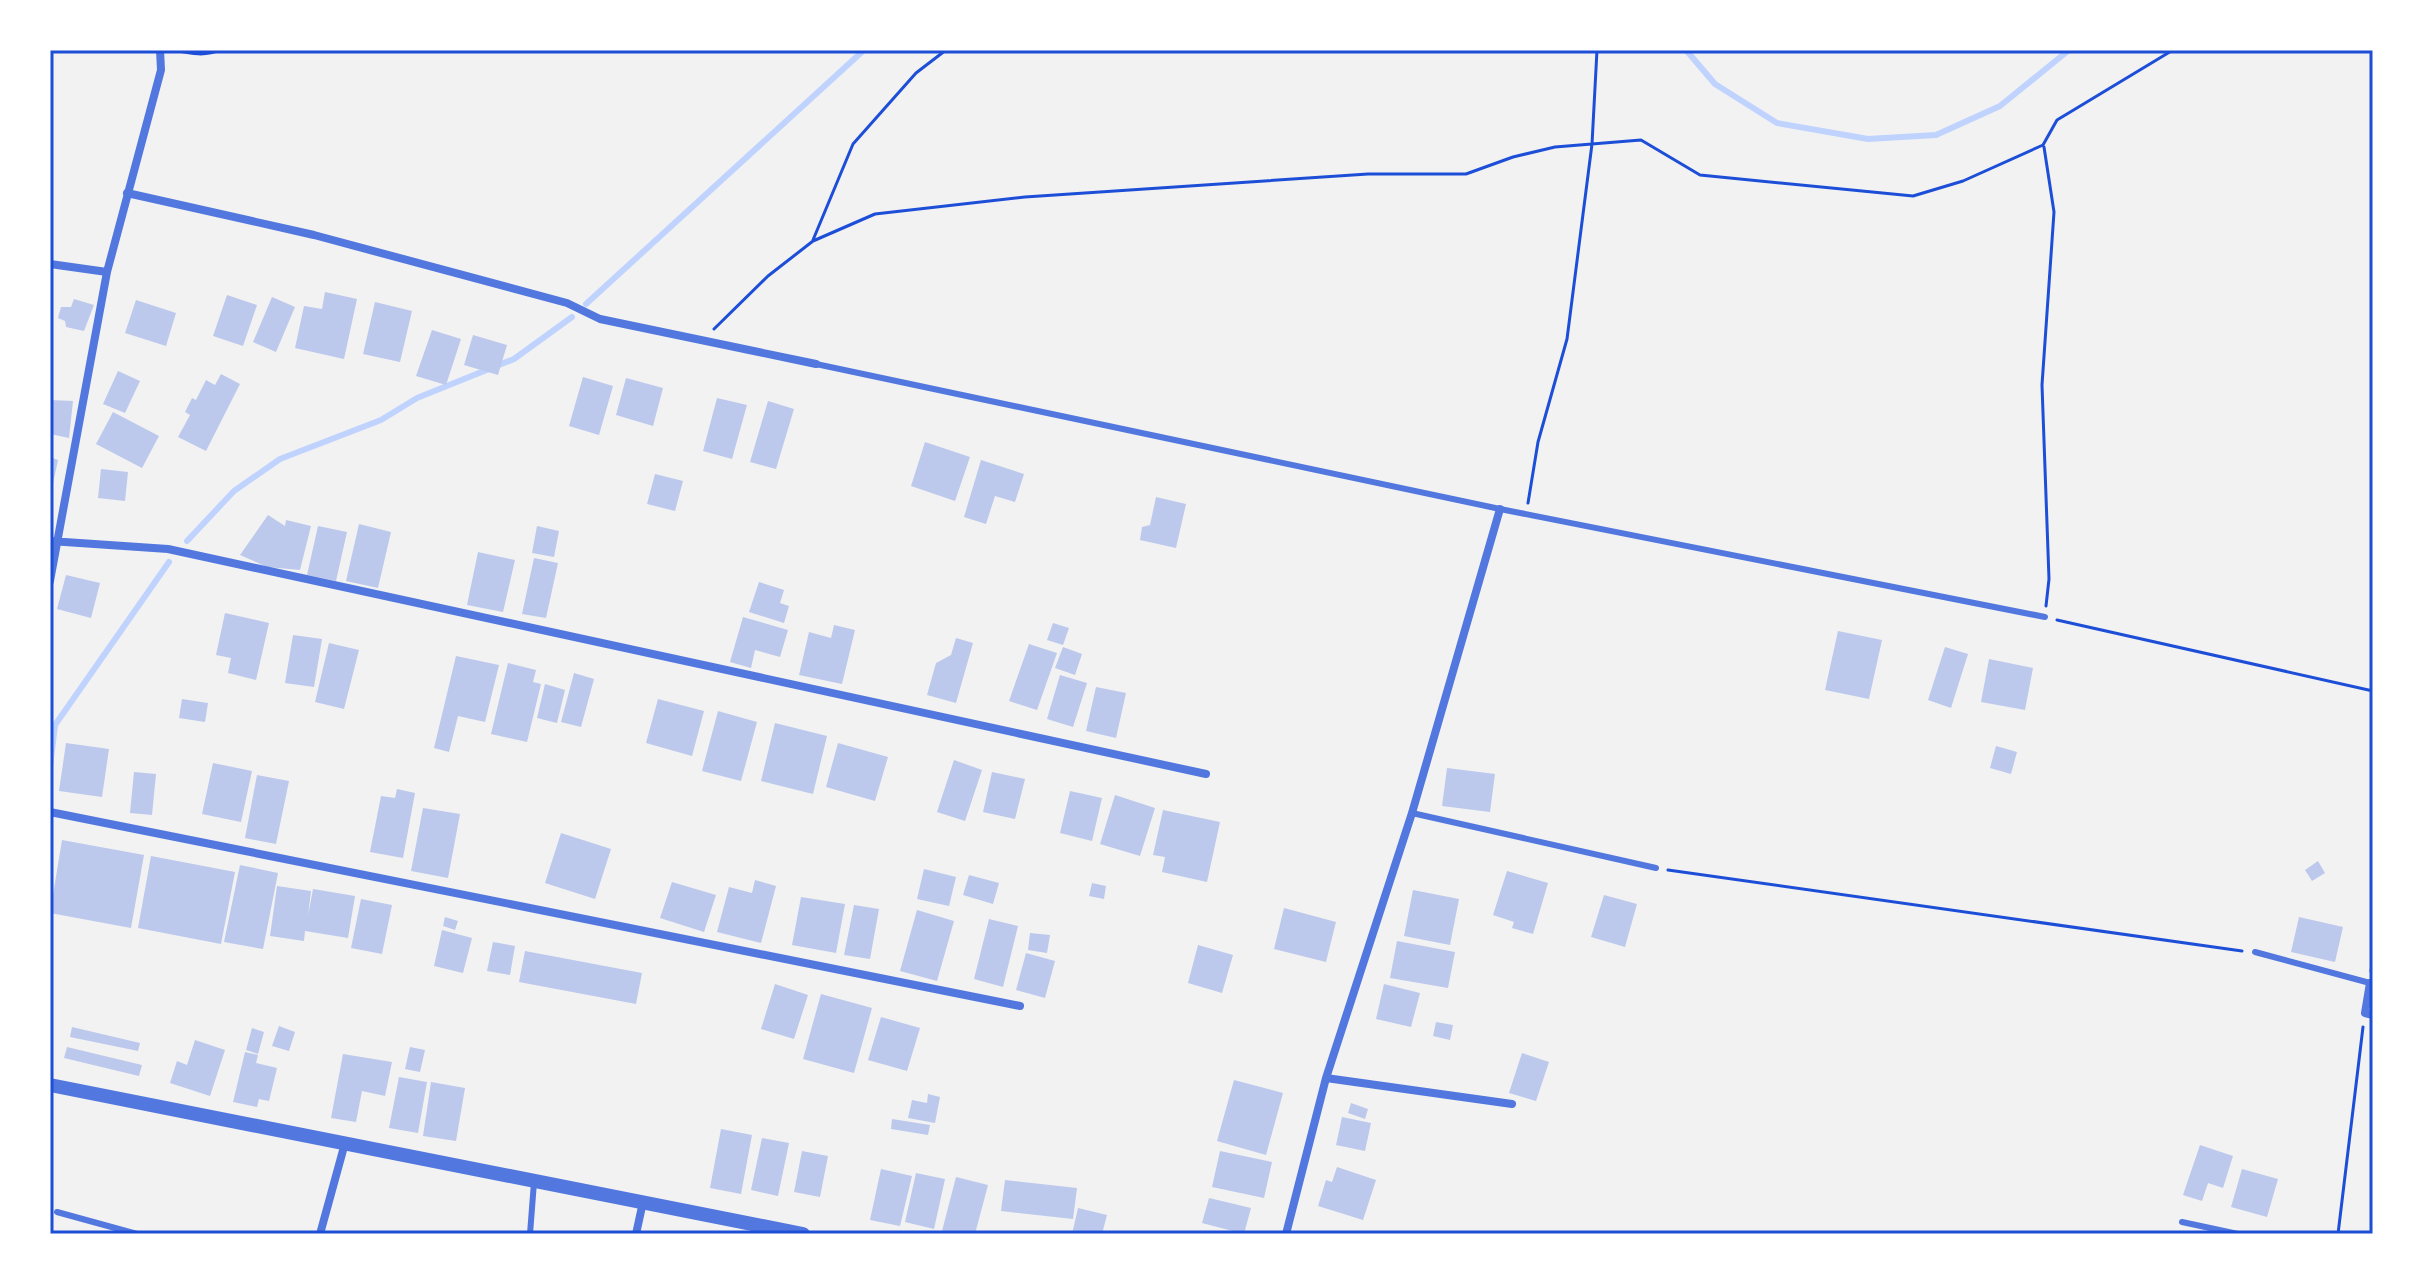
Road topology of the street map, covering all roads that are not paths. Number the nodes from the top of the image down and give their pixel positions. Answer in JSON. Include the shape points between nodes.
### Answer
{"nodes":[{"id":1,"x":160,"y":50,"type":"edge"},
{"id":2,"x":127,"y":193,"type":"junction"},
{"id":3,"x":50,"y":264,"type":"edge"},
{"id":4,"x":107,"y":272,"type":"junction"},
{"id":5,"x":816,"y":364,"type":"joint"},
{"id":6,"x":1500,"y":509,"type":"junction"},
{"id":7,"x":54,"y":542,"type":"edge"},
{"id":8,"x":50,"y":581,"type":"edge"},
{"id":9,"x":2045,"y":617,"type":"road end"},
{"id":10,"x":1206,"y":774,"type":"dead end"},
{"id":11,"x":50,"y":812,"type":"edge"},
{"id":12,"x":1412,"y":813,"type":"junction"},
{"id":13,"x":1656,"y":868,"type":"road end"},
{"id":14,"x":2255,"y":952,"type":"road end"},
{"id":15,"x":2370,"y":983,"type":"joint"},
{"id":16,"x":1020,"y":1006,"type":"dead end"},
{"id":17,"x":2369,"y":1014,"type":"edge"},
{"id":18,"x":1326,"y":1078,"type":"junction"},
{"id":19,"x":50,"y":1085,"type":"edge"},
{"id":20,"x":1512,"y":1104,"type":"dead end"},
{"id":21,"x":345,"y":1143,"type":"junction"},
{"id":22,"x":534,"y":1180,"type":"junction"},
{"id":23,"x":643,"y":1202,"type":"junction"},
{"id":24,"x":57,"y":1212,"type":"dead end"},
{"id":25,"x":2182,"y":1222,"type":"dead end"},
{"id":26,"x":137,"y":1234,"type":"edge"},
{"id":27,"x":320,"y":1234,"type":"edge"},
{"id":28,"x":530,"y":1234,"type":"edge"},
{"id":29,"x":636,"y":1234,"type":"edge"},
{"id":30,"x":803,"y":1234,"type":"edge"},
{"id":31,"x":1286,"y":1234,"type":"edge"},
{"id":32,"x":2238,"y":1234,"type":"edge"}],
"edges":[{"from":1,"to":2,"type":"street","via":[[161,70]]},
{"from":2,"to":4,"type":"street"},
{"from":2,"to":5,"type":"street","via":[[314,235],[567,303],[600,319]]},
{"from":3,"to":4,"type":"street"},
{"from":4,"to":7,"type":"street"},
{"from":5,"to":6,"type":"lane"},
{"from":6,"to":9,"type":"lane"},
{"from":6,"to":12,"type":"street"},
{"from":7,"to":8,"type":"street"},
{"from":7,"to":10,"type":"street","via":[[168,549]]},
{"from":11,"to":16,"type":"street"},
{"from":12,"to":13,"type":"lane"},
{"from":12,"to":18,"type":"street"},
{"from":14,"to":15,"type":"lane"},
{"from":15,"to":17,"type":"street"},
{"from":18,"to":20,"type":"street"},
{"from":18,"to":31,"type":"street"},
{"from":19,"to":21,"type":"street"},
{"from":21,"to":22,"type":"street"},
{"from":21,"to":27,"type":"street"},
{"from":22,"to":23,"type":"street"},
{"from":22,"to":28,"type":"lane"},
{"from":23,"to":29,"type":"street"},
{"from":23,"to":30,"type":"street"},
{"from":24,"to":26,"type":"lane"},
{"from":25,"to":32,"type":"lane"}]}
